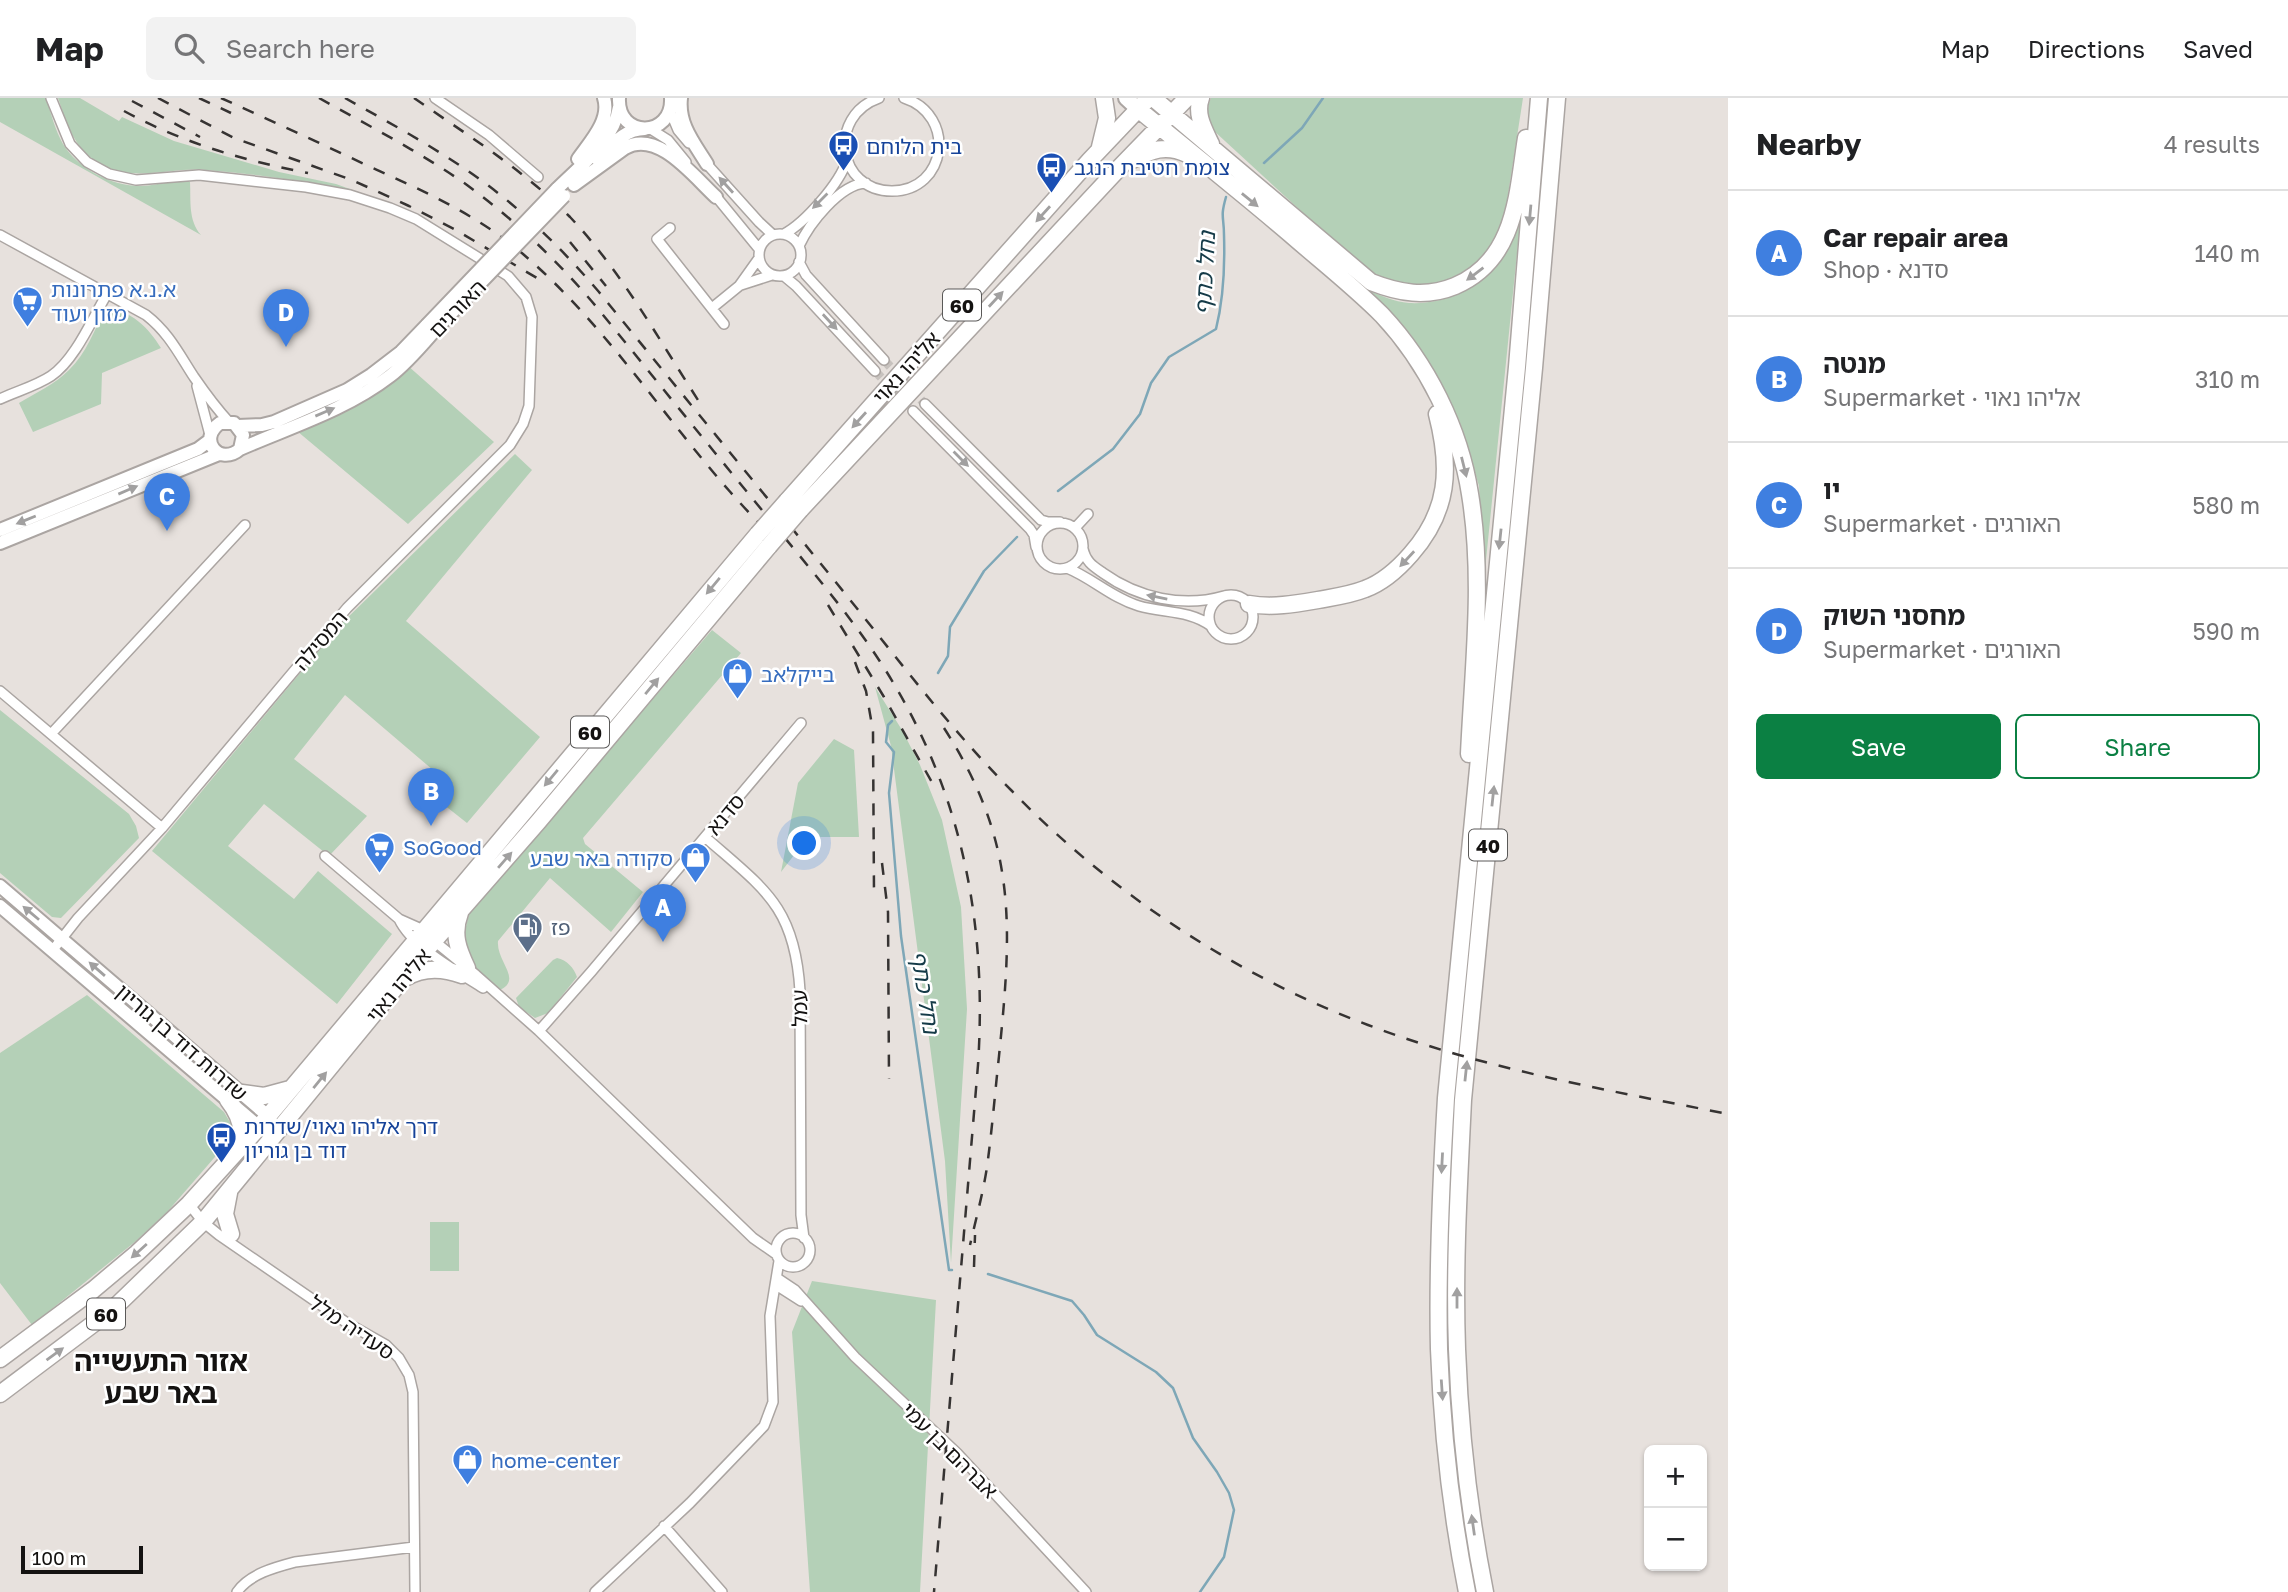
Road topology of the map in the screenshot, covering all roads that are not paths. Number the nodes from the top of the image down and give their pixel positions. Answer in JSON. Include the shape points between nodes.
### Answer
{"nodes":[{"id":1,"x":51,"y":98,"type":"edge"},
{"id":2,"x":435,"y":98,"type":"edge"},
{"id":3,"x":604,"y":98,"type":"edge"},
{"id":4,"x":681,"y":98,"type":"edge"},
{"id":5,"x":879,"y":98,"type":"edge"},
{"id":6,"x":904,"y":98,"type":"edge"},
{"id":7,"x":1104,"y":98,"type":"edge"},
{"id":8,"x":1126,"y":98,"type":"edge"},
{"id":9,"x":1187,"y":98,"type":"edge"},
{"id":10,"x":1201,"y":98,"type":"edge"},
{"id":11,"x":1533,"y":98,"type":"edge"},
{"id":12,"x":1539,"y":98,"type":"edge"},
{"id":13,"x":1557,"y":98,"type":"edge"},
{"id":14,"x":619,"y":100,"type":"edge"},
{"id":15,"x":1147,"y":102,"type":"edge"},
{"id":16,"x":670,"y":104,"type":"edge"},
{"id":17,"x":1171,"y":114,"type":"junction"},
{"id":18,"x":1159,"y":126,"type":"junction"},
{"id":19,"x":647,"y":128,"type":"junction"},
{"id":20,"x":1208,"y":155,"type":"junction"},
{"id":21,"x":847,"y":160,"type":"junction"},
{"id":22,"x":1089,"y":162,"type":"junction"},
{"id":23,"x":707,"y":164,"type":"junction"},
{"id":24,"x":1121,"y":166,"type":"junction"},
{"id":25,"x":538,"y":177,"type":"dead end"},
{"id":26,"x":866,"y":183,"type":"junction"},
{"id":27,"x":564,"y":189,"type":"junction"},
{"id":28,"x":716,"y":197,"type":"junction"},
{"id":29,"x":670,"y":228,"type":"dead end"},
{"id":30,"x":784,"y":234,"type":"junction"},
{"id":31,"x":0,"y":235,"type":"edge"},
{"id":32,"x":773,"y":235,"type":"junction"},
{"id":33,"x":799,"y":246,"type":"junction"},
{"id":34,"x":759,"y":254,"type":"junction"},
{"id":35,"x":799,"y":262,"type":"junction"},
{"id":36,"x":772,"y":275,"type":"junction"},
{"id":37,"x":784,"y":276,"type":"junction"},
{"id":38,"x":739,"y":286,"type":"junction"},
{"id":39,"x":107,"y":294,"type":"junction"},
{"id":40,"x":712,"y":308,"type":"junction"},
{"id":41,"x":724,"y":324,"type":"dead end"},
{"id":42,"x":431,"y":327,"type":"junction"},
{"id":43,"x":1402,"y":339,"type":"junction"},
{"id":44,"x":884,"y":360,"type":"tunnel mouth"},
{"id":45,"x":874,"y":371,"type":"tunnel mouth"},
{"id":46,"x":192,"y":374,"type":"junction"},
{"id":47,"x":0,"y":399,"type":"edge"},
{"id":48,"x":925,"y":404,"type":"tunnel mouth"},
{"id":49,"x":913,"y":411,"type":"tunnel mouth"},
{"id":50,"x":234,"y":424,"type":"junction"},
{"id":51,"x":210,"y":438,"type":"junction"},
{"id":52,"x":240,"y":449,"type":"junction"},
{"id":53,"x":219,"y":454,"type":"junction"},
{"id":54,"x":793,"y":506,"type":"junction"},
{"id":55,"x":1088,"y":514,"type":"dead end"},
{"id":56,"x":1060,"y":522,"type":"junction"},
{"id":57,"x":245,"y":525,"type":"dead end"},
{"id":58,"x":1075,"y":528,"type":"junction"},
{"id":59,"x":0,"y":530,"type":"edge"},
{"id":60,"x":0,"y":543,"type":"edge"},
{"id":61,"x":1036,"y":547,"type":"junction"},
{"id":62,"x":1083,"y":549,"type":"junction"},
{"id":63,"x":1067,"y":569,"type":"junction"},
{"id":64,"x":1224,"y":596,"type":"junction"},
{"id":65,"x":1250,"y":604,"type":"junction"},
{"id":66,"x":1211,"y":626,"type":"junction"},
{"id":67,"x":0,"y":691,"type":"edge"},
{"id":68,"x":801,"y":723,"type":"dead end"},
{"id":69,"x":51,"y":734,"type":"junction"},
{"id":70,"x":162,"y":828,"type":"junction"},
{"id":71,"x":705,"y":837,"type":"junction"},
{"id":72,"x":325,"y":856,"type":"dead end"},
{"id":73,"x":0,"y":886,"type":"edge"},
{"id":74,"x":0,"y":906,"type":"edge"},
{"id":75,"x":461,"y":911,"type":"junction"},
{"id":76,"x":63,"y":940,"type":"junction"},
{"id":77,"x":425,"y":940,"type":"junction"},
{"id":78,"x":1460,"y":948,"type":"junction"},
{"id":79,"x":52,"y":951,"type":"junction"},
{"id":80,"x":465,"y":971,"type":"junction"},
{"id":81,"x":403,"y":979,"type":"junction"},
{"id":82,"x":539,"y":1031,"type":"junction"},
{"id":83,"x":290,"y":1089,"type":"junction"},
{"id":84,"x":235,"y":1097,"type":"junction"},
{"id":85,"x":263,"y":1121,"type":"junction"},
{"id":86,"x":277,"y":1132,"type":"junction"},
{"id":87,"x":238,"y":1149,"type":"junction"},
{"id":88,"x":230,"y":1188,"type":"junction"},
{"id":89,"x":189,"y":1204,"type":"junction"},
{"id":90,"x":800,"y":1215,"type":"junction"},
{"id":91,"x":206,"y":1219,"type":"junction"},
{"id":92,"x":791,"y":1233,"type":"junction"},
{"id":93,"x":231,"y":1234,"type":"junction"},
{"id":94,"x":753,"y":1238,"type":"junction"},
{"id":95,"x":804,"y":1238,"type":"junction"},
{"id":96,"x":779,"y":1241,"type":"junction"},
{"id":97,"x":252,"y":1257,"type":"junction"},
{"id":98,"x":777,"y":1257,"type":"junction"},
{"id":99,"x":794,"y":1268,"type":"junction"},
{"id":100,"x":778,"y":1281,"type":"junction"},
{"id":101,"x":0,"y":1359,"type":"edge"},
{"id":102,"x":0,"y":1394,"type":"edge"},
{"id":103,"x":664,"y":1526,"type":"junction"},
{"id":104,"x":414,"y":1547,"type":"junction"},
{"id":105,"x":237,"y":1592,"type":"edge"},
{"id":106,"x":415,"y":1592,"type":"edge"},
{"id":107,"x":595,"y":1592,"type":"edge"},
{"id":108,"x":722,"y":1592,"type":"edge"},
{"id":109,"x":1086,"y":1592,"type":"edge"},
{"id":110,"x":1467,"y":1592,"type":"edge"},
{"id":111,"x":1485,"y":1592,"type":"edge"}],
"edges":[{"from":1,"to":70,"type":"street","name":"המסילה","via":[[70,144],[87,162],[109,174],[136,180],[199,175],[313,188],[377,204],[428,226],[503,272],[521,288],[531,312],[529,406],[513,440],[347,608]]},
{"from":2,"to":25,"type":"street","via":[[489,135]]},
{"from":3,"to":27,"type":"street","via":[[601,125]]},
{"from":4,"to":23,"type":"street","via":[[683,123]]},
{"from":5,"to":21,"type":"street","via":[[851,119],[845,139]]},
{"from":6,"to":26,"type":"street","via":[[920,106],[934,123],[939,144],[934,165],[907,188],[885,190]]},
{"from":7,"to":22,"type":"highway","via":[[1104,135]]},
{"from":8,"to":15,"type":"main road"},
{"from":9,"to":17,"type":"highway","number":"60"},
{"from":10,"to":20,"type":"highway","via":[[1198,110]]},
{"from":11,"to":20,"type":"highway","one_way":true,"via":[[1515,210],[1505,238],[1491,262],[1469,280],[1444,290],[1406,293],[1371,282]]},
{"from":12,"to":78,"type":"highway","number":"40","one_way":true},
{"from":111,"to":13,"type":"highway","number":"40","one_way":true,"via":[[1464,1451],[1457,1348],[1464,1086]]},
{"from":14,"to":19,"type":"street","via":[[626,121]]},
{"from":14,"to":27,"type":"street","name":"האורגים","via":[[608,135]]},
{"from":15,"to":17,"type":"highway"},
{"from":15,"to":18,"type":"highway"},
{"from":15,"to":22,"type":"highway","name":"אליהו נאוי","number":"60"},
{"from":16,"to":19,"type":"street","name":"האורגים","via":[[664,121]]},
{"from":16,"to":23,"type":"street","via":[[678,130]]},
{"from":17,"to":18,"type":"highway","number":"60"},
{"from":17,"to":20,"type":"highway"},
{"from":18,"to":20,"type":"highway"},
{"from":18,"to":24,"type":"highway","name":"אליהו נאוי","number":"60"},
{"from":19,"to":27,"type":"street","name":"האורגים","via":[[622,136]]},
{"from":19,"to":28,"type":"street","via":[[668,140]]},
{"from":20,"to":24,"type":"highway","via":[[1159,148]]},
{"from":20,"to":43,"type":"highway","one_way":true},
{"from":21,"to":26,"type":"street"},
{"from":21,"to":30,"type":"street","one_way":true,"via":[[830,190]]},
{"from":22,"to":54,"type":"highway","name":"אליהו נאוי","number":"60","one_way":true},
{"from":32,"to":23,"type":"street","one_way":true},
{"from":54,"to":24,"type":"highway","name":"אליהו נאוי","number":"60","one_way":true},
{"from":26,"to":33,"type":"street","via":[[842,193],[810,226]]},
{"from":27,"to":28,"type":"street","via":[[625,148],[645,143],[669,154]]},
{"from":27,"to":42,"type":"street","name":"האורגים","bridge":true},
{"from":28,"to":34,"type":"street"},
{"from":29,"to":40,"type":"street","via":[[657,239]]},
{"from":30,"to":32,"type":"street"},
{"from":30,"to":33,"type":"street"},
{"from":31,"to":39,"type":"street"},
{"from":32,"to":34,"type":"street","via":[[764,240]]},
{"from":33,"to":35,"type":"street"},
{"from":34,"to":36,"type":"street","via":[[764,269]]},
{"from":34,"to":38,"type":"street"},
{"from":35,"to":37,"type":"street"},
{"from":35,"to":44,"type":"street"},
{"from":36,"to":37,"type":"street"},
{"from":36,"to":38,"type":"street"},
{"from":37,"to":45,"type":"street","one_way":true},
{"from":38,"to":40,"type":"street"},
{"from":39,"to":46,"type":"street","via":[[157,323]]},
{"from":39,"to":47,"type":"street","via":[[62,366],[42,381]]},
{"from":40,"to":41,"type":"street"},
{"from":42,"to":50,"type":"street","name":"האורגים","via":[[347,390],[274,422]]},
{"from":52,"to":42,"type":"street","name":"האורגים","one_way":true,"via":[[374,387],[407,361]]},
{"from":43,"to":65,"type":"highway","one_way":true,"via":[[1427,387],[1443,438],[1446,480],[1436,520],[1426,538],[1394,573],[1368,589],[1272,607]]},
{"from":43,"to":78,"type":"highway","one_way":true,"via":[[1447,414],[1470,492],[1475,534],[1476,606]]},
{"from":46,"to":50,"type":"street"},
{"from":46,"to":51,"type":"street"},
{"from":48,"to":56,"type":"street","via":[[1041,520]]},
{"from":49,"to":61,"type":"street","one_way":true,"via":[[1030,529]]},
{"from":50,"to":51,"type":"street","via":[[215,426]]},
{"from":50,"to":52,"type":"street","via":[[244,440]]},
{"from":51,"to":53,"type":"street"},
{"from":51,"to":59,"type":"street","one_way":true,"via":[[198,449]]},
{"from":52,"to":53,"type":"street","via":[[230,455]]},
{"from":60,"to":53,"type":"street","one_way":true},
{"from":75,"to":54,"type":"highway","name":"אליהו נאוי","number":"60","one_way":true,"bridge":true,"via":[[769,546]]},
{"from":54,"to":77,"type":"highway","name":"אליהו נאוי","number":"60","one_way":true,"bridge":true,"via":[[758,534]]},
{"from":55,"to":58,"type":"street"},
{"from":56,"to":58,"type":"street"},
{"from":56,"to":61,"type":"street","via":[[1046,527]]},
{"from":57,"to":69,"type":"street"},
{"from":58,"to":62,"type":"street"},
{"from":61,"to":63,"type":"street","via":[[1046,565]]},
{"from":62,"to":63,"type":"street","via":[[1078,561]]},
{"from":64,"to":62,"type":"street","one_way":true,"via":[[1196,601],[1140,594],[1092,565]]},
{"from":63,"to":66,"type":"street","via":[[1136,606],[1192,615]]},
{"from":64,"to":65,"type":"street","via":[[1238,596]]},
{"from":64,"to":66,"type":"street","via":[[1211,608]]},
{"from":65,"to":66,"type":"street","via":[[1252,623],[1245,634],[1226,638]]},
{"from":67,"to":69,"type":"street"},
{"from":68,"to":71,"type":"street","name":"סדנא"},
{"from":69,"to":70,"type":"street"},
{"from":70,"to":76,"type":"street","name":"המסילה"},
{"from":71,"to":82,"type":"street","name":"סדנא"},
{"from":71,"to":90,"type":"street","name":"עמל","via":[[768,894],[792,937],[800,991]]},
{"from":72,"to":77,"type":"street"},
{"from":76,"to":73,"type":"street","name":"שדרות דוד בן גוריון","one_way":true},
{"from":74,"to":79,"type":"street","name":"שדרות דוד בן גוריון"},
{"from":75,"to":77,"type":"highway","name":"אליהו נאוי","number":"60"},
{"from":75,"to":80,"type":"highway","via":[[455,940]]},
{"from":76,"to":79,"type":"street","name":"המסילה"},
{"from":84,"to":76,"type":"street","name":"שדרות דוד בן גוריון","one_way":true},
{"from":77,"to":80,"type":"street"},
{"from":77,"to":81,"type":"highway","name":"אליהו נאוי","number":"60"},
{"from":77,"to":83,"type":"highway","name":"אליהו נאוי","number":"60"},
{"from":78,"to":110,"type":"highway","number":"40","one_way":true,"via":[[1444,1123],[1439,1349],[1446,1452]]},
{"from":79,"to":84,"type":"street","name":"שדרות דוד בן גוריון"},
{"from":80,"to":81,"type":"highway","via":[[432,969]]},
{"from":80,"to":82,"type":"street"},
{"from":86,"to":81,"type":"highway","name":"אליהו נאוי","number":"60","one_way":true},
{"from":82,"to":94,"type":"street"},
{"from":83,"to":84,"type":"highway"},
{"from":83,"to":85,"type":"highway","name":"אליהו נאוי","number":"60"},
{"from":84,"to":85,"type":"street","name":"שדרות דוד בן גוריון"},
{"from":84,"to":87,"type":"highway","via":[[242,1137]]},
{"from":85,"to":86,"type":"street","name":"שדרות דוד בן גוריון"},
{"from":85,"to":87,"type":"highway","name":"אליהו נאוי","number":"60"},
{"from":86,"to":88,"type":"highway","name":"אליהו נאוי","number":"60"},
{"from":87,"to":89,"type":"highway","name":"אליהו נאוי","number":"60"},
{"from":88,"to":91,"type":"highway","name":"אליהו נאוי","number":"60"},
{"from":88,"to":93,"type":"highway","via":[[225,1214]]},
{"from":89,"to":91,"type":"street","name":"סעדיה מלל"},
{"from":89,"to":101,"type":"highway","name":"אליהו נאוי","number":"60","one_way":true,"via":[[93,1290]]},
{"from":90,"to":92,"type":"street","name":"עמל"},
{"from":90,"to":95,"type":"street","name":"עמל"},
{"from":91,"to":93,"type":"street","name":"סעדיה מלל"},
{"from":91,"to":97,"type":"street","name":"סעדיה מלל"},
{"from":102,"to":91,"type":"highway","name":"אליהו נאוי","number":"60","one_way":true,"via":[[113,1309]]},
{"from":92,"to":95,"type":"street"},
{"from":92,"to":96,"type":"street"},
{"from":93,"to":97,"type":"street","name":"סעדיה מלל"},
{"from":94,"to":96,"type":"street"},
{"from":94,"to":98,"type":"street"},
{"from":95,"to":99,"type":"street","via":[[809,1256]]},
{"from":96,"to":98,"type":"street"},
{"from":97,"to":104,"type":"street","name":"סעדיה מלל","via":[[386,1345],[409,1375],[413,1392]]},
{"from":98,"to":99,"type":"street"},
{"from":98,"to":100,"type":"street"},
{"from":99,"to":100,"type":"street"},
{"from":100,"to":103,"type":"street","via":[[770,1316],[773,1402],[764,1426]]},
{"from":100,"to":109,"type":"street","name":"אברהם בן עמי","via":[[957,1453]]},
{"from":103,"to":107,"type":"street"},
{"from":103,"to":108,"type":"street"},
{"from":104,"to":105,"type":"street","via":[[278,1566]]},
{"from":104,"to":106,"type":"street","name":"סעדיה מלל"}]}
